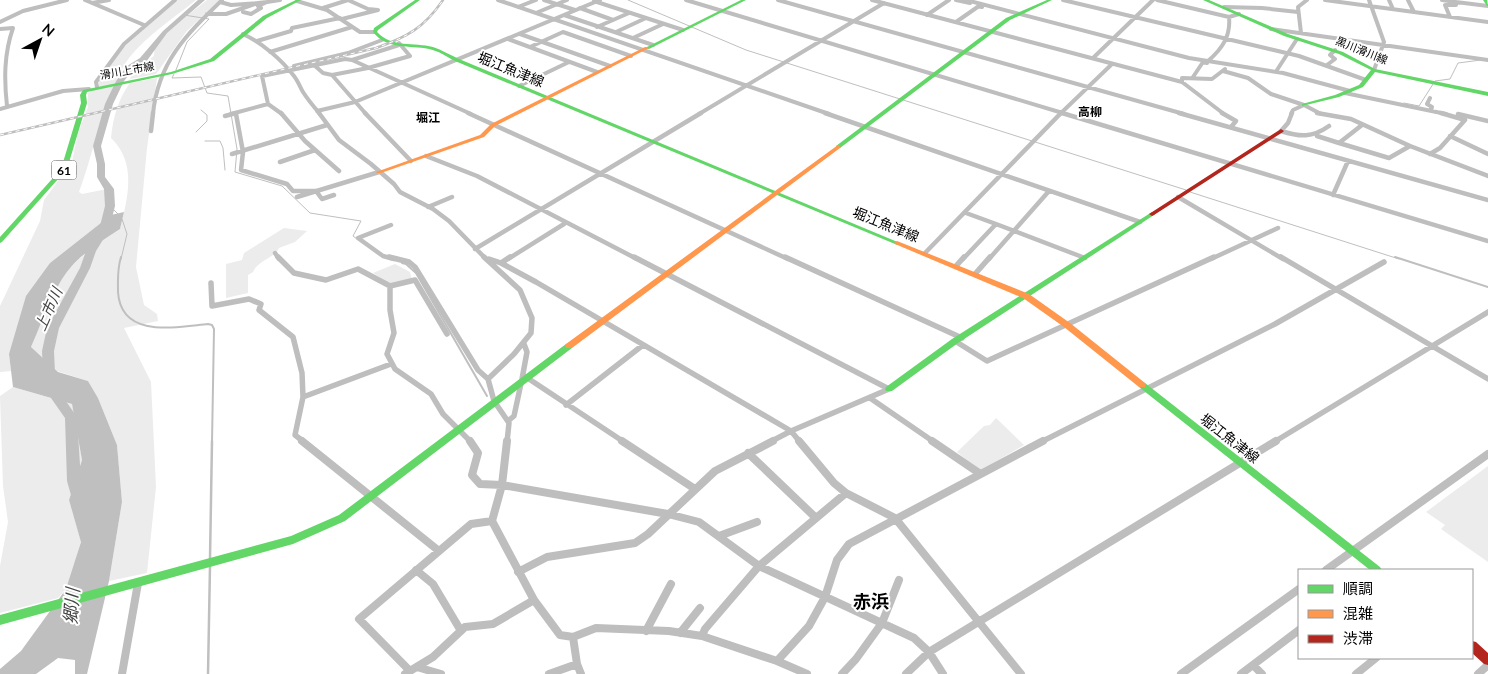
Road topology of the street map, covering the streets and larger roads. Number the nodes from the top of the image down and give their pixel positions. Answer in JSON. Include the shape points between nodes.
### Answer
{"nodes":[{"id":1,"x":67,"y":0,"type":"edge"},
{"id":2,"x":85,"y":0,"type":"edge"},
{"id":3,"x":109,"y":0,"type":"edge"},
{"id":4,"x":175,"y":0,"type":"edge"},
{"id":5,"x":280,"y":0,"type":"edge"},
{"id":6,"x":348,"y":0,"type":"edge"},
{"id":7,"x":418,"y":0,"type":"edge"},
{"id":8,"x":501,"y":0,"type":"edge"},
{"id":9,"x":536,"y":0,"type":"edge"},
{"id":10,"x":544,"y":0,"type":"edge"},
{"id":11,"x":567,"y":0,"type":"edge"},
{"id":12,"x":589,"y":0,"type":"edge"},
{"id":13,"x":600,"y":0,"type":"edge"},
{"id":14,"x":686,"y":0,"type":"edge"},
{"id":15,"x":744,"y":0,"type":"edge"},
{"id":16,"x":778,"y":0,"type":"edge"},
{"id":17,"x":872,"y":0,"type":"edge"},
{"id":18,"x":949,"y":0,"type":"edge"},
{"id":19,"x":956,"y":0,"type":"edge"},
{"id":20,"x":966,"y":0,"type":"edge"},
{"id":21,"x":1050,"y":0,"type":"edge"},
{"id":22,"x":1063,"y":0,"type":"edge"},
{"id":23,"x":1153,"y":0,"type":"edge"},
{"id":24,"x":1157,"y":0,"type":"edge"},
{"id":25,"x":1205,"y":0,"type":"edge"},
{"id":26,"x":1307,"y":0,"type":"edge"},
{"id":27,"x":1325,"y":0,"type":"edge"},
{"id":28,"x":1369,"y":0,"type":"edge"},
{"id":29,"x":1389,"y":0,"type":"edge"},
{"id":30,"x":1408,"y":0,"type":"edge"},
{"id":31,"x":1442,"y":0,"type":"edge"},
{"id":32,"x":1485,"y":0,"type":"edge"},
{"id":33,"x":221,"y":1,"type":"edge"},
{"id":34,"x":298,"y":1,"type":"edge"},
{"id":35,"x":268,"y":2,"type":"junction"},
{"id":36,"x":595,"y":2,"type":"junction"},
{"id":37,"x":1456,"y":2,"type":"junction"},
{"id":38,"x":92,"y":3,"type":"junction"},
{"id":39,"x":258,"y":3,"type":"junction"},
{"id":40,"x":884,"y":3,"type":"junction"},
{"id":41,"x":557,"y":4,"type":"junction"},
{"id":42,"x":1488,"y":5,"type":"edge"},
{"id":43,"x":225,"y":6,"type":"junction"},
{"id":44,"x":979,"y":6,"type":"junction"},
{"id":45,"x":1372,"y":6,"type":"junction"},
{"id":46,"x":518,"y":7,"type":"junction"},
{"id":47,"x":323,"y":8,"type":"junction"},
{"id":48,"x":580,"y":8,"type":"junction"},
{"id":49,"x":1224,"y":8,"type":"junction"},
{"id":50,"x":1392,"y":9,"type":"junction"},
{"id":51,"x":575,"y":10,"type":"junction"},
{"id":52,"x":722,"y":11,"type":"junction"},
{"id":53,"x":243,"y":12,"type":"dead end"},
{"id":54,"x":1298,"y":12,"type":"junction"},
{"id":55,"x":1414,"y":12,"type":"junction"},
{"id":56,"x":536,"y":13,"type":"junction"},
{"id":57,"x":629,"y":13,"type":"junction"},
{"id":58,"x":207,"y":14,"type":"junction"},
{"id":59,"x":217,"y":14,"type":"junction"},
{"id":60,"x":927,"y":14,"type":"junction"},
{"id":61,"x":1016,"y":14,"type":"junction"},
{"id":62,"x":1239,"y":14,"type":"junction"},
{"id":63,"x":564,"y":15,"type":"junction"},
{"id":64,"x":1135,"y":17,"type":"junction"},
{"id":65,"x":1229,"y":17,"type":"junction"},
{"id":66,"x":1450,"y":17,"type":"junction"},
{"id":67,"x":646,"y":18,"type":"junction"},
{"id":68,"x":341,"y":19,"type":"junction"},
{"id":69,"x":554,"y":19,"type":"junction"},
{"id":70,"x":613,"y":20,"type":"junction"},
{"id":71,"x":853,"y":21,"type":"junction"},
{"id":72,"x":0,"y":22,"type":"edge"},
{"id":73,"x":956,"y":22,"type":"junction"},
{"id":74,"x":1488,"y":22,"type":"edge"},
{"id":75,"x":663,"y":24,"type":"junction"},
{"id":76,"x":144,"y":25,"type":"junction"},
{"id":77,"x":598,"y":26,"type":"junction"},
{"id":78,"x":352,"y":27,"type":"junction"},
{"id":79,"x":0,"y":29,"type":"edge"},
{"id":80,"x":683,"y":30,"type":"junction"},
{"id":81,"x":588,"y":31,"type":"junction"},
{"id":82,"x":360,"y":32,"type":"junction"},
{"id":83,"x":616,"y":32,"type":"junction"},
{"id":84,"x":991,"y":32,"type":"junction"},
{"id":85,"x":243,"y":34,"type":"junction"},
{"id":86,"x":372,"y":34,"type":"junction"},
{"id":87,"x":520,"y":34,"type":"junction"},
{"id":88,"x":1299,"y":36,"type":"junction"},
{"id":89,"x":634,"y":38,"type":"junction"},
{"id":90,"x":508,"y":39,"type":"junction"},
{"id":91,"x":1112,"y":39,"type":"junction"},
{"id":92,"x":1227,"y":39,"type":"junction"},
{"id":93,"x":257,"y":40,"type":"junction"},
{"id":94,"x":382,"y":40,"type":"junction"},
{"id":95,"x":822,"y":41,"type":"junction"},
{"id":96,"x":542,"y":42,"type":"junction"},
{"id":97,"x":399,"y":44,"type":"junction"},
{"id":98,"x":653,"y":45,"type":"junction"},
{"id":99,"x":1384,"y":45,"type":"junction"},
{"id":100,"x":530,"y":47,"type":"junction"},
{"id":101,"x":642,"y":50,"type":"junction"},
{"id":102,"x":1334,"y":50,"type":"junction"},
{"id":103,"x":270,"y":52,"type":"junction"},
{"id":104,"x":963,"y":52,"type":"junction"},
{"id":105,"x":1288,"y":54,"type":"junction"},
{"id":106,"x":631,"y":56,"type":"junction"},
{"id":107,"x":1092,"y":58,"type":"junction"},
{"id":108,"x":352,"y":60,"type":"junction"},
{"id":109,"x":457,"y":60,"type":"junction"},
{"id":110,"x":1488,"y":60,"type":"edge"},
{"id":111,"x":570,"y":62,"type":"junction"},
{"id":112,"x":1202,"y":62,"type":"junction"},
{"id":113,"x":1209,"y":62,"type":"junction"},
{"id":114,"x":1112,"y":64,"type":"junction"},
{"id":115,"x":314,"y":65,"type":"junction"},
{"id":116,"x":1326,"y":65,"type":"junction"},
{"id":117,"x":610,"y":66,"type":"junction"},
{"id":118,"x":1230,"y":66,"type":"junction"},
{"id":119,"x":368,"y":68,"type":"junction"},
{"id":120,"x":287,"y":69,"type":"junction"},
{"id":121,"x":1277,"y":70,"type":"dead end"},
{"id":122,"x":1374,"y":70,"type":"junction"},
{"id":123,"x":1224,"y":71,"type":"junction"},
{"id":124,"x":2,"y":72,"type":"edge"},
{"id":125,"x":597,"y":72,"type":"junction"},
{"id":126,"x":161,"y":75,"type":"junction"},
{"id":127,"x":332,"y":75,"type":"junction"},
{"id":128,"x":935,"y":75,"type":"junction"},
{"id":129,"x":1193,"y":77,"type":"junction"},
{"id":130,"x":1366,"y":80,"type":"junction"},
{"id":131,"x":1182,"y":82,"type":"junction"},
{"id":132,"x":401,"y":84,"type":"junction"},
{"id":133,"x":519,"y":86,"type":"junction"},
{"id":134,"x":746,"y":86,"type":"junction"},
{"id":135,"x":93,"y":88,"type":"junction"},
{"id":136,"x":1087,"y":88,"type":"junction"},
{"id":137,"x":1346,"y":92,"type":"junction"},
{"id":138,"x":1488,"y":94,"type":"edge"},
{"id":139,"x":548,"y":97,"type":"junction"},
{"id":140,"x":1430,"y":98,"type":"dead end"},
{"id":141,"x":355,"y":102,"type":"junction"},
{"id":142,"x":268,"y":104,"type":"junction"},
{"id":143,"x":1304,"y":105,"type":"junction"},
{"id":144,"x":8,"y":106,"type":"junction"},
{"id":145,"x":0,"y":109,"type":"edge"},
{"id":146,"x":1431,"y":109,"type":"junction"},
{"id":147,"x":318,"y":111,"type":"junction"},
{"id":148,"x":1062,"y":113,"type":"junction"},
{"id":149,"x":236,"y":114,"type":"junction"},
{"id":150,"x":225,"y":116,"type":"dead end"},
{"id":151,"x":1488,"y":121,"type":"edge"},
{"id":152,"x":328,"y":125,"type":"junction"},
{"id":153,"x":493,"y":125,"type":"junction"},
{"id":154,"x":1362,"y":125,"type":"junction"},
{"id":155,"x":1329,"y":126,"type":"dead end"},
{"id":156,"x":865,"y":127,"type":"junction"},
{"id":157,"x":1231,"y":127,"type":"junction"},
{"id":158,"x":151,"y":131,"type":"dead end"},
{"id":159,"x":1281,"y":131,"type":"junction"},
{"id":160,"x":300,"y":133,"type":"junction"},
{"id":161,"x":1317,"y":136,"type":"junction"},
{"id":162,"x":1450,"y":136,"type":"junction"},
{"id":163,"x":1270,"y":138,"type":"junction"},
{"id":164,"x":654,"y":141,"type":"junction"},
{"id":165,"x":1339,"y":143,"type":"junction"},
{"id":166,"x":1410,"y":146,"type":"junction"},
{"id":167,"x":315,"y":150,"type":"junction"},
{"id":168,"x":243,"y":152,"type":"junction"},
{"id":169,"x":232,"y":154,"type":"dead end"},
{"id":170,"x":1430,"y":154,"type":"junction"},
{"id":171,"x":1488,"y":154,"type":"edge"},
{"id":172,"x":426,"y":156,"type":"junction"},
{"id":173,"x":1380,"y":157,"type":"junction"},
{"id":174,"x":411,"y":161,"type":"junction"},
{"id":175,"x":1348,"y":161,"type":"junction"},
{"id":176,"x":280,"y":162,"type":"dead end"},
{"id":177,"x":1230,"y":163,"type":"junction"},
{"id":178,"x":1375,"y":168,"type":"junction"},
{"id":179,"x":339,"y":171,"type":"dead end"},
{"id":180,"x":379,"y":172,"type":"junction"},
{"id":181,"x":600,"y":173,"type":"junction"},
{"id":182,"x":1002,"y":175,"type":"junction"},
{"id":183,"x":1488,"y":176,"type":"edge"},
{"id":184,"x":1049,"y":191,"type":"junction"},
{"id":185,"x":316,"y":192,"type":"junction"},
{"id":186,"x":778,"y":193,"type":"junction"},
{"id":187,"x":334,"y":195,"type":"dead end"},
{"id":188,"x":1334,"y":195,"type":"junction"},
{"id":189,"x":452,"y":196,"type":"dead end"},
{"id":190,"x":297,"y":197,"type":"dead end"},
{"id":191,"x":1178,"y":197,"type":"junction"},
{"id":192,"x":1488,"y":200,"type":"edge"},
{"id":193,"x":428,"y":206,"type":"junction"},
{"id":194,"x":542,"y":209,"type":"junction"},
{"id":195,"x":966,"y":212,"type":"junction"},
{"id":196,"x":1140,"y":222,"type":"junction"},
{"id":197,"x":564,"y":224,"type":"dead end"},
{"id":198,"x":996,"y":224,"type":"junction"},
{"id":199,"x":391,"y":225,"type":"dead end"},
{"id":200,"x":1278,"y":228,"type":"dead end"},
{"id":201,"x":727,"y":231,"type":"junction"},
{"id":202,"x":1015,"y":231,"type":"junction"},
{"id":203,"x":0,"y":241,"type":"edge"},
{"id":204,"x":1251,"y":241,"type":"junction"},
{"id":205,"x":1488,"y":241,"type":"edge"},
{"id":206,"x":476,"y":249,"type":"junction"},
{"id":207,"x":275,"y":253,"type":"dead end"},
{"id":208,"x":925,"y":253,"type":"junction"},
{"id":209,"x":1085,"y":258,"type":"junction"},
{"id":210,"x":487,"y":259,"type":"junction"},
{"id":211,"x":1384,"y":262,"type":"dead end"},
{"id":212,"x":502,"y":263,"type":"junction"},
{"id":213,"x":956,"y":266,"type":"junction"},
{"id":214,"x":670,"y":274,"type":"junction"},
{"id":215,"x":976,"y":274,"type":"junction"},
{"id":216,"x":211,"y":283,"type":"dead end"},
{"id":217,"x":390,"y":286,"type":"junction"},
{"id":218,"x":1334,"y":289,"type":"junction"},
{"id":219,"x":1026,"y":296,"type":"junction"},
{"id":220,"x":1488,"y":312,"type":"edge"},
{"id":221,"x":604,"y":322,"type":"junction"},
{"id":222,"x":1067,"y":325,"type":"junction"},
{"id":223,"x":448,"y":334,"type":"dead end"},
{"id":224,"x":959,"y":340,"type":"junction"},
{"id":225,"x":524,"y":344,"type":"junction"},
{"id":226,"x":643,"y":345,"type":"junction"},
{"id":227,"x":1431,"y":346,"type":"junction"},
{"id":228,"x":391,"y":364,"type":"junction"},
{"id":229,"x":524,"y":378,"type":"junction"},
{"id":230,"x":488,"y":379,"type":"junction"},
{"id":231,"x":1488,"y":379,"type":"edge"},
{"id":232,"x":1146,"y":388,"type":"junction"},
{"id":233,"x":889,"y":389,"type":"junction"},
{"id":234,"x":303,"y":397,"type":"junction"},
{"id":235,"x":870,"y":398,"type":"junction"},
{"id":236,"x":494,"y":401,"type":"junction"},
{"id":237,"x":566,"y":405,"type":"junction"},
{"id":238,"x":508,"y":421,"type":"junction"},
{"id":239,"x":458,"y":429,"type":"junction"},
{"id":240,"x":791,"y":432,"type":"junction"},
{"id":241,"x":748,"y":453,"type":"junction"},
{"id":242,"x":1488,"y":454,"type":"edge"},
{"id":243,"x":1240,"y":462,"type":"junction"},
{"id":244,"x":979,"y":473,"type":"junction"},
{"id":245,"x":502,"y":485,"type":"junction"},
{"id":246,"x":695,"y":489,"type":"junction"},
{"id":247,"x":846,"y":493,"type":"junction"},
{"id":248,"x":371,"y":496,"type":"junction"},
{"id":249,"x":668,"y":514,"type":"junction"},
{"id":250,"x":816,"y":518,"type":"junction"},
{"id":251,"x":894,"y":518,"type":"junction"},
{"id":252,"x":492,"y":521,"type":"junction"},
{"id":253,"x":757,"y":522,"type":"dead end"},
{"id":254,"x":719,"y":536,"type":"junction"},
{"id":255,"x":439,"y":551,"type":"junction"},
{"id":256,"x":1353,"y":551,"type":"junction"},
{"id":257,"x":759,"y":566,"type":"junction"},
{"id":258,"x":1327,"y":569,"type":"edge"},
{"id":259,"x":1375,"y":569,"type":"edge"},
{"id":260,"x":416,"y":570,"type":"junction"},
{"id":261,"x":518,"y":572,"type":"junction"},
{"id":262,"x":899,"y":580,"type":"dead end"},
{"id":263,"x":135,"y":584,"type":"junction"},
{"id":264,"x":671,"y":584,"type":"dead end"},
{"id":265,"x":1298,"y":590,"type":"edge"},
{"id":266,"x":825,"y":598,"type":"junction"},
{"id":267,"x":534,"y":600,"type":"junction"},
{"id":268,"x":700,"y":608,"type":"dead end"},
{"id":269,"x":0,"y":620,"type":"edge"},
{"id":270,"x":978,"y":622,"type":"junction"},
{"id":271,"x":882,"y":623,"type":"junction"},
{"id":272,"x":461,"y":631,"type":"junction"},
{"id":273,"x":646,"y":631,"type":"junction"},
{"id":274,"x":1298,"y":631,"type":"edge"},
{"id":275,"x":680,"y":633,"type":"junction"},
{"id":276,"x":702,"y":636,"type":"junction"},
{"id":277,"x":573,"y":637,"type":"junction"},
{"id":278,"x":1473,"y":647,"type":"edge"},
{"id":279,"x":929,"y":652,"type":"junction"},
{"id":280,"x":1375,"y":659,"type":"edge"},
{"id":281,"x":1488,"y":660,"type":"edge"},
{"id":282,"x":777,"y":661,"type":"junction"},
{"id":283,"x":577,"y":664,"type":"junction"},
{"id":284,"x":1253,"y":665,"type":"junction"},
{"id":285,"x":1488,"y":665,"type":"edge"},
{"id":286,"x":411,"y":670,"type":"edge"},
{"id":287,"x":122,"y":674,"type":"edge"},
{"id":288,"x":441,"y":674,"type":"edge"},
{"id":289,"x":549,"y":674,"type":"edge"},
{"id":290,"x":580,"y":674,"type":"edge"},
{"id":291,"x":808,"y":674,"type":"edge"},
{"id":292,"x":842,"y":674,"type":"edge"},
{"id":293,"x":906,"y":674,"type":"edge"},
{"id":294,"x":943,"y":674,"type":"edge"},
{"id":295,"x":1021,"y":674,"type":"edge"},
{"id":296,"x":1181,"y":674,"type":"edge"},
{"id":297,"x":1241,"y":674,"type":"edge"},
{"id":298,"x":1262,"y":674,"type":"edge"},
{"id":299,"x":1356,"y":674,"type":"edge"},
{"id":300,"x":1478,"y":674,"type":"edge"}],
"edges":[{"from":1,"to":72,"type":"street","via":[[23,11]]},
{"from":2,"to":38,"type":"street"},
{"from":3,"to":38,"type":"street"},
{"from":4,"to":76,"type":"street"},
{"from":5,"to":35,"type":"street"},
{"from":6,"to":47,"type":"street"},
{"from":6,"to":68,"type":"street","via":[[378,10]]},
{"from":7,"to":86,"type":"street"},
{"from":8,"to":46,"type":"street"},
{"from":9,"to":46,"type":"street"},
{"from":10,"to":41,"type":"street"},
{"from":11,"to":41,"type":"street"},
{"from":12,"to":36,"type":"street"},
{"from":13,"to":36,"type":"street"},
{"from":14,"to":52,"type":"street"},
{"from":15,"to":52,"type":"street"},
{"from":16,"to":71,"type":"street"},
{"from":17,"to":40,"type":"street"},
{"from":18,"to":60,"type":"street"},
{"from":19,"to":44,"type":"street"},
{"from":20,"to":61,"type":"street"},
{"from":21,"to":61,"type":"street"},
{"from":22,"to":64,"type":"street"},
{"from":23,"to":64,"type":"street"},
{"from":24,"to":65,"type":"street"},
{"from":25,"to":49,"type":"street","name":"黒川滑川線"},
{"from":26,"to":54,"type":"street","via":[[1299,5]]},
{"from":27,"to":45,"type":"street"},
{"from":28,"to":45,"type":"street"},
{"from":29,"to":50,"type":"street"},
{"from":30,"to":55,"type":"street"},
{"from":31,"to":37,"type":"street"},
{"from":32,"to":42,"type":"street"},
{"from":33,"to":43,"type":"street"},
{"from":33,"to":58,"type":"street"},
{"from":34,"to":47,"type":"street"},
{"from":34,"to":85,"type":"street","name":"滑川上市線","via":[[270,13]]},
{"from":35,"to":39,"type":"street"},
{"from":35,"to":53,"type":"street","via":[[250,14]]},
{"from":36,"to":48,"type":"street"},
{"from":36,"to":57,"type":"street"},
{"from":37,"to":42,"type":"street"},
{"from":37,"to":66,"type":"street","via":[[1456,5],[1445,6]]},
{"from":38,"to":76,"type":"street"},
{"from":39,"to":43,"type":"street"},
{"from":39,"to":59,"type":"street"},
{"from":40,"to":60,"type":"street"},
{"from":40,"to":71,"type":"street"},
{"from":41,"to":51,"type":"street"},
{"from":41,"to":56,"type":"street"},
{"from":43,"to":59,"type":"street"},
{"from":44,"to":61,"type":"street"},
{"from":44,"to":73,"type":"street"},
{"from":45,"to":50,"type":"street"},
{"from":45,"to":99,"type":"street"},
{"from":46,"to":56,"type":"street"},
{"from":47,"to":68,"type":"street"},
{"from":48,"to":51,"type":"street"},
{"from":48,"to":70,"type":"street"},
{"from":49,"to":54,"type":"street"},
{"from":49,"to":62,"type":"street","name":"黒川滑川線"},
{"from":50,"to":55,"type":"street"},
{"from":51,"to":63,"type":"street"},
{"from":52,"to":80,"type":"street"},
{"from":52,"to":95,"type":"street"},
{"from":54,"to":88,"type":"street"},
{"from":55,"to":66,"type":"street"},
{"from":56,"to":69,"type":"street"},
{"from":57,"to":67,"type":"street"},
{"from":57,"to":70,"type":"street"},
{"from":58,"to":59,"type":"street"},
{"from":58,"to":126,"type":"street","via":[[177,47]]},
{"from":60,"to":73,"type":"street"},
{"from":61,"to":84,"type":"street"},
{"from":61,"to":91,"type":"street"},
{"from":62,"to":65,"type":"street"},
{"from":62,"to":88,"type":"street","name":"黒川滑川線","via":[[1271,29]]},
{"from":63,"to":69,"type":"street"},
{"from":63,"to":77,"type":"street"},
{"from":64,"to":91,"type":"street"},
{"from":64,"to":92,"type":"street"},
{"from":65,"to":92,"type":"street"},
{"from":66,"to":74,"type":"street"},
{"from":67,"to":75,"type":"street"},
{"from":67,"to":83,"type":"street"},
{"from":68,"to":78,"type":"street"},
{"from":68,"to":93,"type":"street","via":[[292,28],[291,31]]},
{"from":69,"to":81,"type":"street"},
{"from":69,"to":87,"type":"street"},
{"from":70,"to":77,"type":"street"},
{"from":71,"to":95,"type":"street"},
{"from":71,"to":104,"type":"street"},
{"from":73,"to":84,"type":"street"},
{"from":75,"to":80,"type":"street"},
{"from":75,"to":89,"type":"street"},
{"from":76,"to":135,"type":"street","via":[[124,44]]},
{"from":77,"to":81,"type":"street"},
{"from":77,"to":83,"type":"street"},
{"from":78,"to":82,"type":"street"},
{"from":78,"to":103,"type":"street"},
{"from":79,"to":124,"type":"street","via":[[13,28]]},
{"from":80,"to":98,"type":"street"},
{"from":81,"to":101,"type":"street"},
{"from":82,"to":86,"type":"street"},
{"from":82,"to":86,"type":"street"},
{"from":83,"to":89,"type":"street"},
{"from":84,"to":104,"type":"street"},
{"from":84,"to":107,"type":"street"},
{"from":85,"to":93,"type":"street"},
{"from":85,"to":126,"type":"street","name":"滑川上市線","via":[[212,60]]},
{"from":86,"to":94,"type":"street"},
{"from":87,"to":90,"type":"street"},
{"from":87,"to":96,"type":"street"},
{"from":88,"to":99,"type":"street"},
{"from":88,"to":102,"type":"street","name":"黒川滑川線"},
{"from":88,"to":105,"type":"street"},
{"from":89,"to":98,"type":"street"},
{"from":90,"to":100,"type":"street"},
{"from":90,"to":109,"type":"street"},
{"from":91,"to":107,"type":"street"},
{"from":91,"to":112,"type":"street"},
{"from":91,"to":113,"type":"street"},
{"from":92,"to":105,"type":"street"},
{"from":92,"to":113,"type":"street"},
{"from":93,"to":103,"type":"street"},
{"from":94,"to":97,"type":"street","name":"堀江魚津線"},
{"from":94,"to":120,"type":"street","via":[[348,53]]},
{"from":95,"to":128,"type":"street"},
{"from":95,"to":134,"type":"street"},
{"from":96,"to":100,"type":"street"},
{"from":96,"to":106,"type":"street","via":[[563,32]]},
{"from":96,"to":117,"type":"street"},
{"from":97,"to":108,"type":"street"},
{"from":97,"to":109,"type":"street","name":"堀江魚津線","via":[[436,49]]},
{"from":97,"to":119,"type":"street","via":[[410,56]]},
{"from":98,"to":101,"type":"street"},
{"from":99,"to":110,"type":"street"},
{"from":99,"to":122,"type":"street"},
{"from":100,"to":111,"type":"street"},
{"from":101,"to":106,"type":"street"},
{"from":101,"to":134,"type":"street"},
{"from":102,"to":116,"type":"street","via":[[1330,55],[1335,59]]},
{"from":102,"to":122,"type":"street","name":"黒川滑川線"},
{"from":103,"to":120,"type":"street"},
{"from":104,"to":128,"type":"street"},
{"from":104,"to":136,"type":"street"},
{"from":105,"to":116,"type":"street"},
{"from":105,"to":121,"type":"street"},
{"from":106,"to":117,"type":"street"},
{"from":107,"to":114,"type":"street"},
{"from":108,"to":115,"type":"street"},
{"from":108,"to":119,"type":"street"},
{"from":109,"to":132,"type":"street"},
{"from":109,"to":133,"type":"street","name":"堀江魚津線"},
{"from":111,"to":125,"type":"street"},
{"from":111,"to":133,"type":"street"},
{"from":112,"to":113,"type":"street"},
{"from":112,"to":129,"type":"street"},
{"from":113,"to":118,"type":"street"},
{"from":113,"to":137,"type":"street","via":[[1282,73]]},
{"from":114,"to":131,"type":"street"},
{"from":114,"to":136,"type":"street"},
{"from":115,"to":120,"type":"street"},
{"from":115,"to":127,"type":"street","via":[[323,73]]},
{"from":116,"to":130,"type":"street"},
{"from":117,"to":125,"type":"street"},
{"from":118,"to":123,"type":"street"},
{"from":118,"to":137,"type":"street"},
{"from":119,"to":127,"type":"street"},
{"from":119,"to":132,"type":"street"},
{"from":120,"to":142,"type":"street","via":[[262,76]]},
{"from":120,"to":147,"type":"street"},
{"from":122,"to":130,"type":"street"},
{"from":122,"to":138,"type":"street","name":"黒川滑川線"},
{"from":123,"to":129,"type":"street","via":[[1212,79]]},
{"from":123,"to":143,"type":"street","via":[[1248,78],[1271,94]]},
{"from":124,"to":144,"type":"street"},
{"from":125,"to":139,"type":"street"},
{"from":126,"to":135,"type":"street","name":"滑川上市線"},
{"from":126,"to":158,"type":"street"},
{"from":127,"to":141,"type":"street"},
{"from":128,"to":148,"type":"street"},
{"from":128,"to":156,"type":"street"},
{"from":129,"to":131,"type":"street","via":[[1182,78]]},
{"from":130,"to":137,"type":"street","via":[[1361,86]]},
{"from":131,"to":157,"type":"street","via":[[1215,109],[1236,121]]},
{"from":132,"to":141,"type":"street"},
{"from":132,"to":153,"type":"street"},
{"from":133,"to":139,"type":"street","name":"堀江魚津線"},
{"from":134,"to":156,"type":"street"},
{"from":134,"to":164,"type":"street"},
{"from":135,"to":144,"type":"street","via":[[63,91]]},
{"from":135,"to":203,"type":"street","name":"滑川上市線","number":"61","via":[[83,94],[84,103],[64,169]]},
{"from":136,"to":148,"type":"street"},
{"from":136,"to":157,"type":"street"},
{"from":137,"to":143,"type":"street"},
{"from":137,"to":146,"type":"street","via":[[1376,101]]},
{"from":139,"to":153,"type":"street"},
{"from":139,"to":164,"type":"street","name":"堀江魚津線"},
{"from":140,"to":146,"type":"street","via":[[1428,104]]},
{"from":141,"to":147,"type":"street"},
{"from":141,"to":174,"type":"street"},
{"from":142,"to":149,"type":"street"},
{"from":142,"to":160,"type":"street","via":[[277,108]]},
{"from":143,"to":154,"type":"street","via":[[1319,114],[1351,119]]},
{"from":143,"to":159,"type":"street","via":[[1293,110]]},
{"from":144,"to":145,"type":"street"},
{"from":146,"to":151,"type":"street"},
{"from":146,"to":162,"type":"street","via":[[1465,120]]},
{"from":147,"to":152,"type":"street"},
{"from":148,"to":177,"type":"street"},
{"from":148,"to":182,"type":"street"},
{"from":149,"to":150,"type":"street"},
{"from":149,"to":168,"type":"street"},
{"from":152,"to":160,"type":"street"},
{"from":152,"to":180,"type":"street","via":[[349,149]]},
{"from":153,"to":172,"type":"street","via":[[482,136]]},
{"from":153,"to":181,"type":"street"},
{"from":154,"to":165,"type":"street"},
{"from":154,"to":166,"type":"street"},
{"from":155,"to":161,"type":"street"},
{"from":156,"to":182,"type":"street"},
{"from":156,"to":186,"type":"street"},
{"from":157,"to":163,"type":"street"},
{"from":159,"to":161,"type":"street","via":[[1297,136]]},
{"from":159,"to":163,"type":"street"},
{"from":160,"to":167,"type":"street"},
{"from":160,"to":168,"type":"street"},
{"from":161,"to":165,"type":"street"},
{"from":162,"to":170,"type":"street"},
{"from":162,"to":171,"type":"street"},
{"from":163,"to":175,"type":"street"},
{"from":163,"to":177,"type":"street"},
{"from":164,"to":181,"type":"street"},
{"from":164,"to":186,"type":"street","name":"堀江魚津線"},
{"from":165,"to":173,"type":"street"},
{"from":166,"to":170,"type":"street"},
{"from":166,"to":173,"type":"street","via":[[1389,158]]},
{"from":167,"to":176,"type":"street"},
{"from":167,"to":179,"type":"street"},
{"from":168,"to":169,"type":"street"},
{"from":168,"to":185,"type":"street","via":[[241,170],[244,172],[287,184],[293,191]]},
{"from":170,"to":183,"type":"street"},
{"from":172,"to":174,"type":"street"},
{"from":172,"to":194,"type":"street","via":[[477,176]]},
{"from":173,"to":178,"type":"street"},
{"from":174,"to":180,"type":"street"},
{"from":175,"to":178,"type":"street"},
{"from":175,"to":188,"type":"street"},
{"from":177,"to":188,"type":"street"},
{"from":177,"to":191,"type":"street"},
{"from":178,"to":192,"type":"street"},
{"from":180,"to":185,"type":"street"},
{"from":180,"to":193,"type":"street","via":[[400,192]]},
{"from":181,"to":194,"type":"street"},
{"from":181,"to":201,"type":"street"},
{"from":182,"to":184,"type":"street"},
{"from":182,"to":195,"type":"street"},
{"from":184,"to":196,"type":"street"},
{"from":184,"to":202,"type":"street"},
{"from":185,"to":187,"type":"street","via":[[322,199]]},
{"from":185,"to":190,"type":"street"},
{"from":186,"to":201,"type":"street"},
{"from":186,"to":208,"type":"street","name":"堀江魚津線"},
{"from":188,"to":205,"type":"street"},
{"from":189,"to":193,"type":"street"},
{"from":191,"to":196,"type":"street"},
{"from":191,"to":204,"type":"street"},
{"from":193,"to":206,"type":"street","via":[[449,221]]},
{"from":194,"to":206,"type":"street"},
{"from":194,"to":214,"type":"street"},
{"from":195,"to":198,"type":"street"},
{"from":195,"to":208,"type":"street"},
{"from":196,"to":209,"type":"street"},
{"from":197,"to":212,"type":"street"},
{"from":198,"to":202,"type":"street"},
{"from":198,"to":213,"type":"street"},
{"from":199,"to":230,"type":"street","via":[[358,238],[384,256],[409,262],[415,267],[475,371]]},
{"from":200,"to":204,"type":"street"},
{"from":201,"to":214,"type":"street"},
{"from":201,"to":224,"type":"street"},
{"from":202,"to":209,"type":"street"},
{"from":202,"to":215,"type":"street"},
{"from":204,"to":218,"type":"street"},
{"from":204,"to":222,"type":"street"},
{"from":206,"to":210,"type":"street"},
{"from":207,"to":217,"type":"street","via":[[294,273],[326,280],[362,270]]},
{"from":208,"to":213,"type":"street","name":"堀江魚津線"},
{"from":209,"to":219,"type":"street"},
{"from":210,"to":212,"type":"street"},
{"from":210,"to":225,"type":"street","via":[[520,290],[527,303],[532,318],[531,334]]},
{"from":211,"to":218,"type":"street"},
{"from":212,"to":221,"type":"street"},
{"from":213,"to":215,"type":"street","name":"堀江魚津線"},
{"from":214,"to":221,"type":"street"},
{"from":214,"to":233,"type":"street"},
{"from":215,"to":219,"type":"street","name":"堀江魚津線"},
{"from":216,"to":234,"type":"street","via":[[212,306],[249,299],[260,304],[259,310],[293,338],[302,372]]},
{"from":217,"to":223,"type":"street","via":[[415,280]]},
{"from":217,"to":228,"type":"street","via":[[394,333],[387,354]]},
{"from":218,"to":227,"type":"street"},
{"from":218,"to":232,"type":"street","via":[[1260,332]]},
{"from":219,"to":222,"type":"street","name":"堀江魚津線"},
{"from":219,"to":224,"type":"street"},
{"from":220,"to":227,"type":"street"},
{"from":221,"to":226,"type":"street"},
{"from":221,"to":229,"type":"street"},
{"from":222,"to":224,"type":"street","via":[[987,361]]},
{"from":222,"to":232,"type":"street","name":"堀江魚津線"},
{"from":224,"to":233,"type":"street"},
{"from":225,"to":229,"type":"street","via":[[527,352]]},
{"from":225,"to":230,"type":"street"},
{"from":226,"to":237,"type":"street"},
{"from":226,"to":240,"type":"street"},
{"from":227,"to":231,"type":"street"},
{"from":227,"to":243,"type":"street"},
{"from":228,"to":234,"type":"street"},
{"from":228,"to":239,"type":"street","via":[[432,394],[441,412]]},
{"from":229,"to":236,"type":"street"},
{"from":229,"to":237,"type":"street"},
{"from":229,"to":238,"type":"street","via":[[514,416]]},
{"from":230,"to":236,"type":"street"},
{"from":232,"to":243,"type":"street","name":"堀江魚津線"},
{"from":232,"to":244,"type":"street"},
{"from":233,"to":235,"type":"street"},
{"from":234,"to":248,"type":"street","via":[[295,435]]},
{"from":235,"to":240,"type":"street"},
{"from":235,"to":244,"type":"street"},
{"from":236,"to":238,"type":"street"},
{"from":236,"to":239,"type":"street"},
{"from":237,"to":246,"type":"street"},
{"from":238,"to":245,"type":"street"},
{"from":239,"to":245,"type":"street","via":[[467,434],[478,453],[472,475],[480,484]]},
{"from":239,"to":248,"type":"street"},
{"from":240,"to":241,"type":"street"},
{"from":240,"to":247,"type":"street"},
{"from":241,"to":246,"type":"street","via":[[715,470]]},
{"from":241,"to":250,"type":"street"},
{"from":242,"to":256,"type":"street"},
{"from":243,"to":256,"type":"street","name":"堀江魚津線"},
{"from":243,"to":270,"type":"street"},
{"from":244,"to":251,"type":"street"},
{"from":245,"to":249,"type":"street"},
{"from":245,"to":252,"type":"street"},
{"from":246,"to":249,"type":"street"},
{"from":247,"to":250,"type":"street"},
{"from":247,"to":251,"type":"street"},
{"from":248,"to":255,"type":"street"},
{"from":248,"to":263,"type":"street","via":[[342,518],[293,540]]},
{"from":249,"to":254,"type":"street","via":[[699,522]]},
{"from":249,"to":261,"type":"street","via":[[635,543],[547,557]]},
{"from":250,"to":257,"type":"street"},
{"from":251,"to":266,"type":"street","via":[[848,544],[837,560]]},
{"from":251,"to":270,"type":"street"},
{"from":252,"to":255,"type":"street","via":[[471,524]]},
{"from":252,"to":261,"type":"street"},
{"from":253,"to":254,"type":"street"},
{"from":254,"to":257,"type":"street"},
{"from":255,"to":260,"type":"street"},
{"from":256,"to":258,"type":"street"},
{"from":256,"to":259,"type":"street","name":"堀江魚津線"},
{"from":257,"to":266,"type":"street"},
{"from":257,"to":276,"type":"street"},
{"from":260,"to":272,"type":"street","via":[[434,584]]},
{"from":260,"to":286,"type":"street","via":[[359,619]]},
{"from":261,"to":267,"type":"street"},
{"from":262,"to":271,"type":"street"},
{"from":263,"to":269,"type":"street"},
{"from":263,"to":287,"type":"street"},
{"from":264,"to":273,"type":"street"},
{"from":265,"to":296,"type":"street"},
{"from":266,"to":271,"type":"street"},
{"from":266,"to":282,"type":"street","via":[[809,626]]},
{"from":267,"to":272,"type":"street","via":[[493,624],[465,627]]},
{"from":267,"to":277,"type":"street","via":[[560,635]]},
{"from":268,"to":275,"type":"street"},
{"from":270,"to":279,"type":"street"},
{"from":270,"to":295,"type":"street"},
{"from":271,"to":279,"type":"street","via":[[914,638]]},
{"from":271,"to":292,"type":"street"},
{"from":272,"to":286,"type":"street","via":[[433,657]]},
{"from":273,"to":275,"type":"street"},
{"from":273,"to":277,"type":"street","via":[[596,628]]},
{"from":274,"to":284,"type":"street"},
{"from":275,"to":276,"type":"street"},
{"from":276,"to":282,"type":"street"},
{"from":277,"to":283,"type":"street"},
{"from":278,"to":281,"type":"street"},
{"from":279,"to":293,"type":"street"},
{"from":279,"to":294,"type":"street"},
{"from":280,"to":299,"type":"street"},
{"from":282,"to":291,"type":"street"},
{"from":283,"to":289,"type":"street"},
{"from":283,"to":290,"type":"street"},
{"from":284,"to":297,"type":"street"},
{"from":284,"to":298,"type":"street"},
{"from":285,"to":300,"type":"street"},
{"from":286,"to":288,"type":"street"}]}
